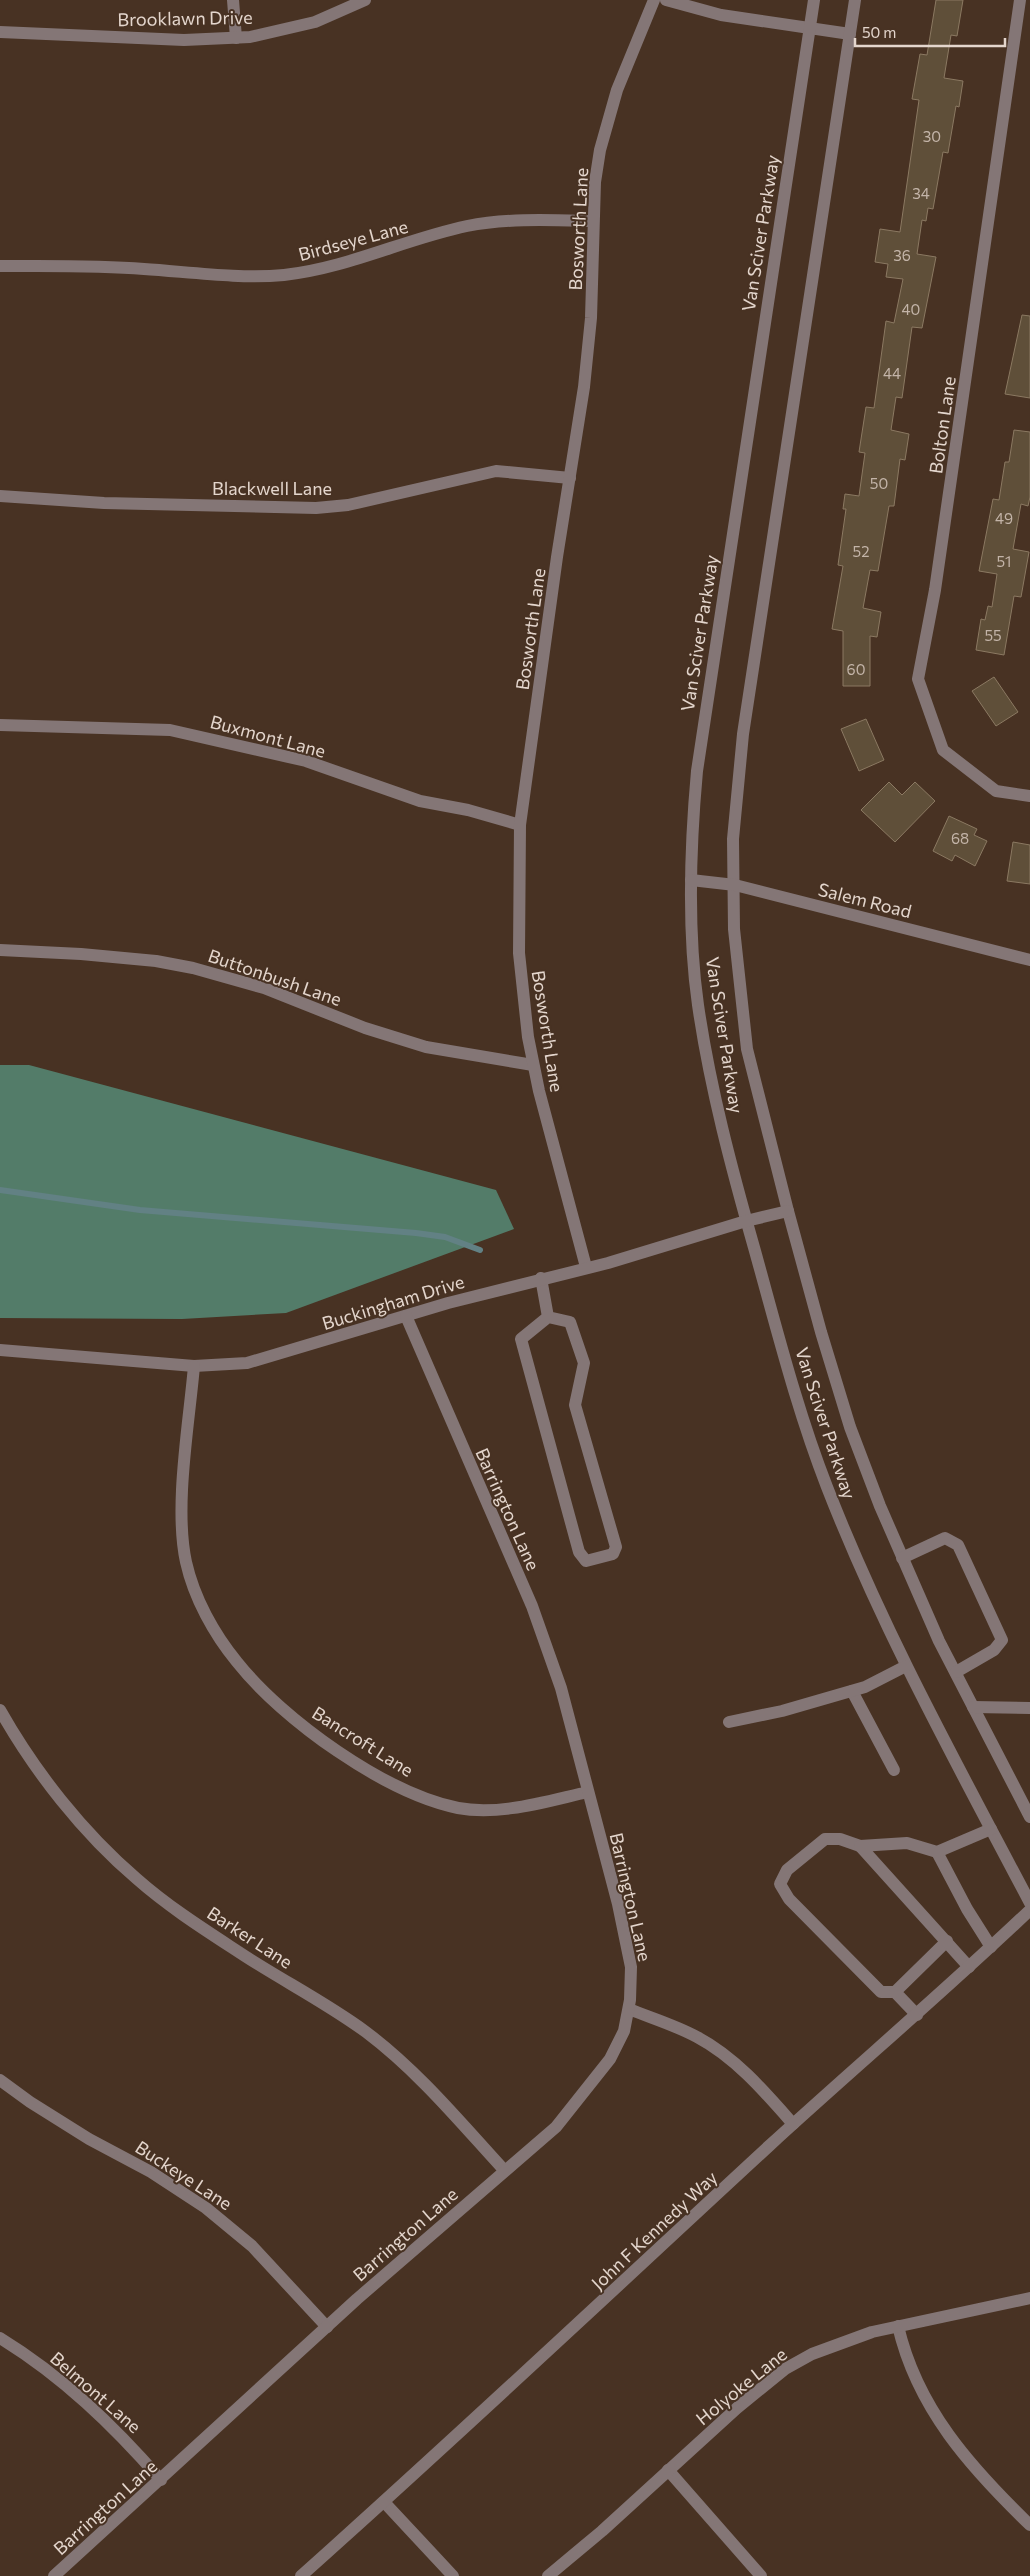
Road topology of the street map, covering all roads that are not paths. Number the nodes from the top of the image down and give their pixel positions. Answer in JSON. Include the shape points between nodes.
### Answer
{"nodes":[{"id":1,"x":233,"y":0,"type":"edge"},
{"id":2,"x":365,"y":0,"type":"edge"},
{"id":3,"x":654,"y":0,"type":"edge"},
{"id":4,"x":666,"y":0,"type":"edge"},
{"id":5,"x":814,"y":0,"type":"edge"},
{"id":6,"x":855,"y":0,"type":"edge"},
{"id":7,"x":1020,"y":0,"type":"edge"},
{"id":8,"x":809,"y":28,"type":"junction"},
{"id":9,"x":0,"y":32,"type":"edge"},
{"id":10,"x":850,"y":34,"type":"junction"},
{"id":11,"x":236,"y":38,"type":"junction"},
{"id":12,"x":592,"y":221,"type":"junction"},
{"id":13,"x":0,"y":266,"type":"edge"},
{"id":14,"x":570,"y":478,"type":"junction"},
{"id":15,"x":0,"y":496,"type":"edge"},
{"id":16,"x":0,"y":725,"type":"edge"},
{"id":17,"x":1030,"y":796,"type":"edge"},
{"id":18,"x":520,"y":825,"type":"junction"},
{"id":19,"x":691,"y":880,"type":"junction"},
{"id":20,"x":735,"y":885,"type":"junction"},
{"id":21,"x":0,"y":950,"type":"edge"},
{"id":22,"x":1030,"y":960,"type":"edge"},
{"id":23,"x":532,"y":1065,"type":"junction"},
{"id":24,"x":788,"y":1211,"type":"junction"},
{"id":25,"x":746,"y":1221,"type":"junction"},
{"id":26,"x":586,"y":1267,"type":"junction"},
{"id":27,"x":541,"y":1278,"type":"junction"},
{"id":28,"x":406,"y":1316,"type":"junction"},
{"id":29,"x":548,"y":1317,"type":"junction"},
{"id":30,"x":0,"y":1350,"type":"edge"},
{"id":31,"x":194,"y":1366,"type":"junction"},
{"id":32,"x":902,"y":1558,"type":"junction"},
{"id":33,"x":906,"y":1666,"type":"junction"},
{"id":34,"x":956,"y":1672,"type":"junction"},
{"id":35,"x":852,"y":1691,"type":"junction"},
{"id":36,"x":973,"y":1707,"type":"junction"},
{"id":37,"x":1030,"y":1708,"type":"edge"},
{"id":38,"x":0,"y":1710,"type":"edge"},
{"id":39,"x":729,"y":1722,"type":"dead end"},
{"id":40,"x":894,"y":1770,"type":"dead end"},
{"id":41,"x":588,"y":1792,"type":"junction"},
{"id":42,"x":1028,"y":1809,"type":"edge"},
{"id":43,"x":991,"y":1829,"type":"junction"},
{"id":44,"x":860,"y":1846,"type":"junction"},
{"id":45,"x":937,"y":1852,"type":"junction"},
{"id":46,"x":1030,"y":1903,"type":"edge"},
{"id":47,"x":1030,"y":1910,"type":"edge"},
{"id":48,"x":947,"y":1941,"type":"junction"},
{"id":49,"x":991,"y":1947,"type":"junction"},
{"id":50,"x":970,"y":1967,"type":"junction"},
{"id":51,"x":895,"y":1992,"type":"junction"},
{"id":52,"x":629,"y":2009,"type":"junction"},
{"id":53,"x":917,"y":2015,"type":"junction"},
{"id":54,"x":0,"y":2080,"type":"edge"},
{"id":55,"x":793,"y":2124,"type":"junction"},
{"id":56,"x":504,"y":2170,"type":"junction"},
{"id":57,"x":1030,"y":2298,"type":"edge"},
{"id":58,"x":898,"y":2326,"type":"junction"},
{"id":59,"x":327,"y":2327,"type":"junction"},
{"id":60,"x":0,"y":2338,"type":"edge"},
{"id":61,"x":668,"y":2470,"type":"junction"},
{"id":62,"x":161,"y":2480,"type":"junction"},
{"id":63,"x":384,"y":2502,"type":"junction"},
{"id":64,"x":1030,"y":2525,"type":"edge"},
{"id":65,"x":54,"y":2576,"type":"edge"},
{"id":66,"x":301,"y":2576,"type":"edge"},
{"id":67,"x":453,"y":2576,"type":"edge"},
{"id":68,"x":548,"y":2576,"type":"edge"},
{"id":69,"x":762,"y":2576,"type":"edge"}],
"edges":[{"from":1,"to":11,"type":"street"},
{"from":2,"to":11,"type":"street","name":"Brooklawn Drive","via":[[315,22]]},
{"from":3,"to":12,"type":"street","name":"Bosworth Lane","via":[[616,90],[595,182]]},
{"from":4,"to":8,"type":"street","via":[[721,15]]},
{"from":5,"to":8,"type":"street","name":"Van Sciver Parkway"},
{"from":6,"to":10,"type":"street","name":"Van Sciver Parkway"},
{"from":7,"to":17,"type":"street","name":"Bolton Lane","via":[[937,580],[918,680],[943,750],[996,791]]},
{"from":8,"to":10,"type":"street"},
{"from":8,"to":19,"type":"street","name":"Van Sciver Parkway","via":[[704,720],[692,826]]},
{"from":9,"to":11,"type":"street","name":"Brooklawn Drive","via":[[184,40]]},
{"from":10,"to":20,"type":"street","name":"Van Sciver Parkway","via":[[743,734],[733,840]]},
{"from":12,"to":13,"type":"street","name":"Birdseye Lane","via":[[514,219],[491,222],[346,263],[282,275],[79,266]]},
{"from":12,"to":14,"type":"street","name":"Bosworth Lane","via":[[591,318]]},
{"from":14,"to":15,"type":"street","name":"Blackwell Lane","via":[[496,471],[382,498],[316,508],[104,504]]},
{"from":14,"to":18,"type":"street","name":"Bosworth Lane"},
{"from":16,"to":18,"type":"street","name":"Buxmont Lane","via":[[170,730],[306,761],[420,801]]},
{"from":18,"to":23,"type":"street","name":"Bosworth Lane","via":[[519,953]]},
{"from":19,"to":20,"type":"street","name":"Salem Road"},
{"from":19,"to":25,"type":"street","name":"Van Sciver Parkway","via":[[698,1003],[710,1073]]},
{"from":20,"to":22,"type":"street","name":"Salem Road"},
{"from":20,"to":24,"type":"street","name":"Van Sciver Parkway","via":[[734,929],[747,1049]]},
{"from":21,"to":23,"type":"street","name":"Buttonbush Lane","via":[[82,954],[193,968],[264,988],[364,1028],[426,1047]]},
{"from":23,"to":26,"type":"street","name":"Bosworth Lane"},
{"from":24,"to":25,"type":"street","name":"Buckingham Drive"},
{"from":24,"to":32,"type":"street","name":"Van Sciver Parkway","via":[[850,1427]]},
{"from":25,"to":26,"type":"street","name":"Buckingham Drive"},
{"from":25,"to":33,"type":"street","name":"Van Sciver Parkway","via":[[797,1398],[826,1484]]},
{"from":26,"to":27,"type":"street","name":"Buckingham Drive"},
{"from":27,"to":28,"type":"street","name":"Buckingham Drive"},
{"from":27,"to":29,"type":"street"},
{"from":28,"to":31,"type":"street","name":"Buckingham Drive","via":[[247,1363]]},
{"from":28,"to":41,"type":"street","name":"Barrington Lane","via":[[543,1632]]},
{"from":29,"to":29,"type":"street","via":[[521,1339],[579,1552],[586,1561],[613,1554],[616,1547],[576,1405],[584,1364],[570,1322]]},
{"from":30,"to":31,"type":"street","name":"Buckingham Drive"},
{"from":31,"to":41,"type":"street","name":"Bancroft Lane","via":[[183,1500],[182,1531],[186,1561],[207,1617],[251,1678],[326,1743],[412,1793],[458,1808],[484,1810]]},
{"from":32,"to":34,"type":"street","name":"Van Sciver Parkway"},
{"from":32,"to":34,"type":"street","via":[[945,1538],[958,1546],[1002,1640],[994,1650]]},
{"from":33,"to":35,"type":"street"},
{"from":33,"to":43,"type":"street","name":"Van Sciver Parkway"},
{"from":34,"to":36,"type":"street","name":"Van Sciver Parkway"},
{"from":35,"to":39,"type":"street"},
{"from":35,"to":40,"type":"street"},
{"from":36,"to":37,"type":"street"},
{"from":36,"to":42,"type":"street","name":"Van Sciver Parkway"},
{"from":38,"to":56,"type":"street","name":"Barker Lane","via":[[50,1784],[91,1834],[136,1879],[248,1958],[372,2037],[437,2095]]},
{"from":41,"to":52,"type":"street","name":"Barrington Lane","via":[[631,1967]]},
{"from":43,"to":45,"type":"street"},
{"from":43,"to":46,"type":"street","name":"Van Sciver Parkway"},
{"from":44,"to":45,"type":"street","via":[[907,1843]]},
{"from":44,"to":48,"type":"street"},
{"from":44,"to":51,"type":"street","via":[[840,1839],[825,1839],[787,1870],[780,1884],[789,1899],[881,1992]]},
{"from":45,"to":49,"type":"street"},
{"from":47,"to":49,"type":"street","name":"John F Kennedy Way"},
{"from":48,"to":50,"type":"street"},
{"from":48,"to":51,"type":"street"},
{"from":49,"to":50,"type":"street","name":"John F Kennedy Way"},
{"from":50,"to":53,"type":"street","name":"John F Kennedy Way"},
{"from":51,"to":53,"type":"street"},
{"from":52,"to":55,"type":"street","via":[[696,2036],[714,2047],[755,2083]]},
{"from":52,"to":56,"type":"street","name":"Barrington Lane","via":[[624,2031],[610,2060],[556,2127]]},
{"from":53,"to":55,"type":"street","name":"John F Kennedy Way"},
{"from":54,"to":59,"type":"street","name":"Buckeye Lane","via":[[89,2139],[152,2172],[206,2208],[252,2246]]},
{"from":55,"to":63,"type":"street","name":"John F Kennedy Way"},
{"from":56,"to":59,"type":"street","name":"Barrington Lane"},
{"from":57,"to":58,"type":"street","name":"Holyoke Lane"},
{"from":58,"to":61,"type":"street","name":"Holyoke Lane","via":[[841,2342],[786,2369],[736,2408]]},
{"from":58,"to":64,"type":"street","via":[[911,2372],[934,2415],[991,2485]]},
{"from":59,"to":62,"type":"street","name":"Barrington Lane"},
{"from":60,"to":62,"type":"street","name":"Belmont Lane","via":[[87,2403],[127,2441]]},
{"from":61,"to":68,"type":"street","name":"Holyoke Lane"},
{"from":61,"to":69,"type":"street"},
{"from":62,"to":65,"type":"street","name":"Barrington Lane"},
{"from":63,"to":66,"type":"street","name":"John F Kennedy Way"},
{"from":63,"to":67,"type":"street"}]}
